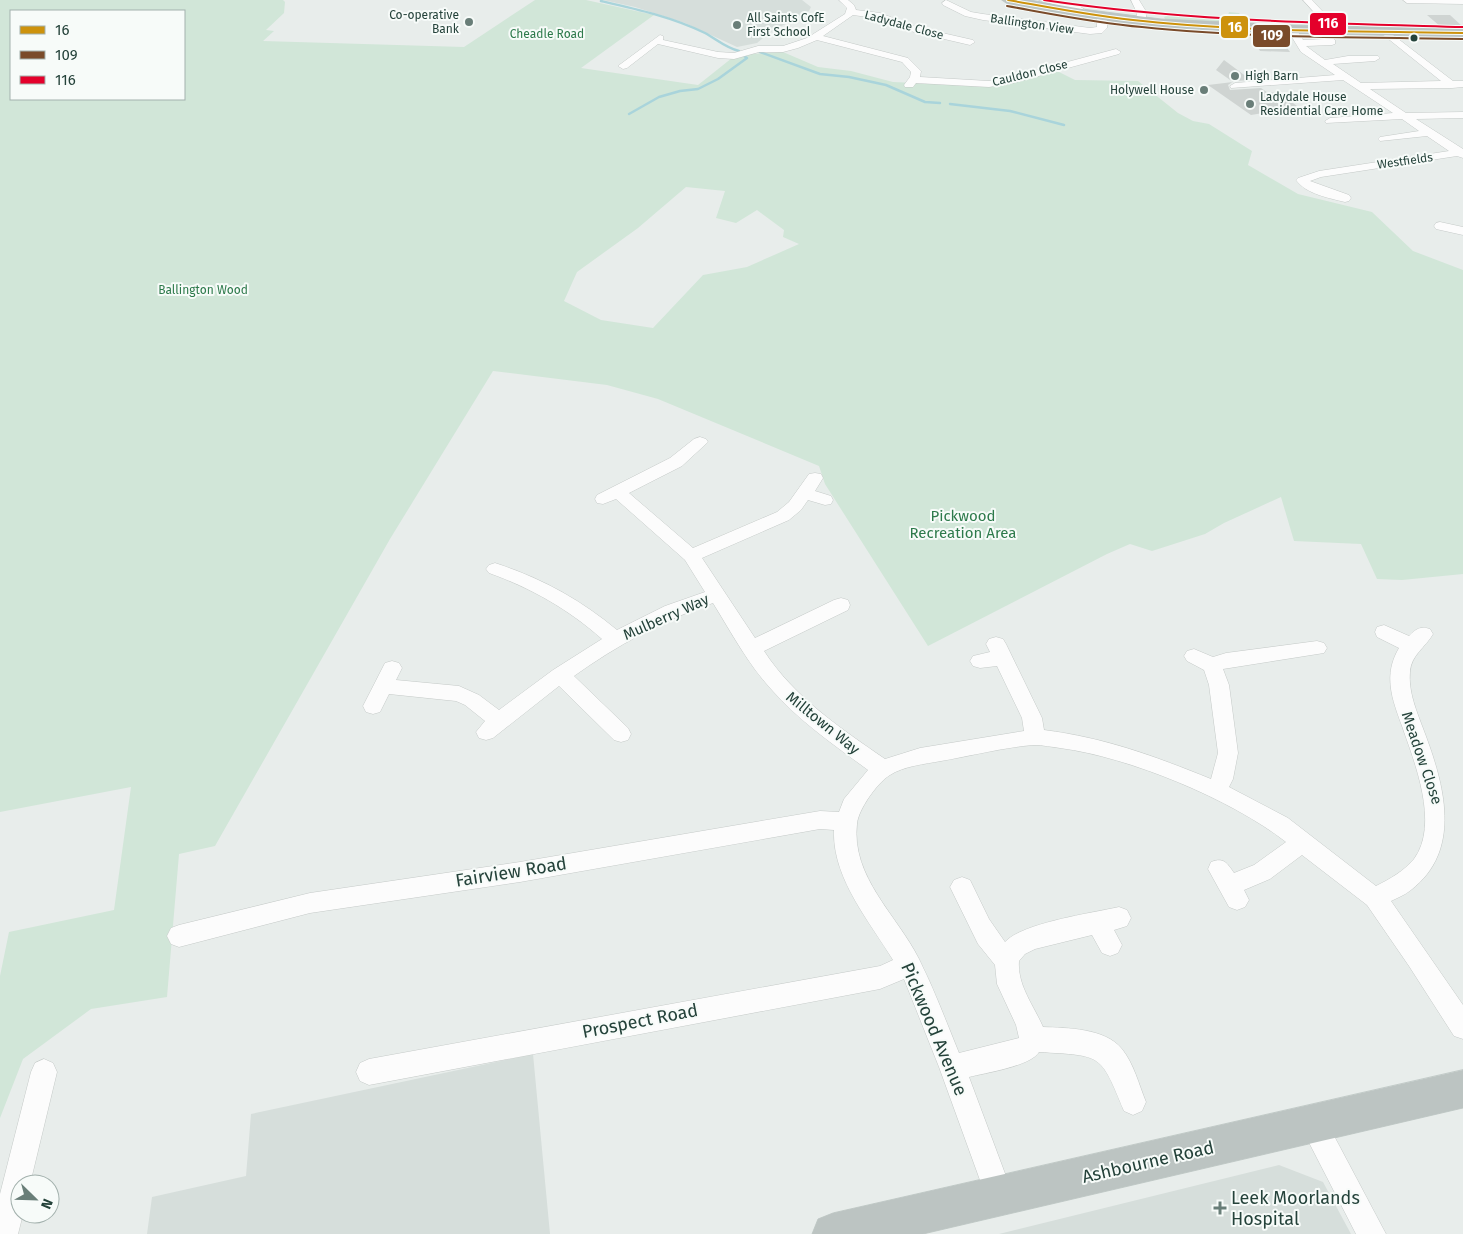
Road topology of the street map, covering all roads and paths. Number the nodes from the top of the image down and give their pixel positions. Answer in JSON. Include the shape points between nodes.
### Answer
{"nodes":[{"id":1,"x":843,"y":0,"type":"edge"},
{"id":2,"x":1008,"y":0,"type":"edge"},
{"id":3,"x":1043,"y":0,"type":"edge"},
{"id":4,"x":1135,"y":0,"type":"edge"},
{"id":5,"x":1307,"y":0,"type":"edge"},
{"id":6,"x":1407,"y":0,"type":"edge"},
{"id":7,"x":1463,"y":2,"type":"edge"},
{"id":8,"x":948,"y":4,"type":"joint"},
{"id":9,"x":961,"y":4,"type":"dead end"},
{"id":10,"x":851,"y":12,"type":"junction"},
{"id":11,"x":1085,"y":14,"type":"junction"},
{"id":12,"x":1102,"y":16,"type":"junction"},
{"id":13,"x":1141,"y":21,"type":"junction"},
{"id":14,"x":1292,"y":29,"type":"junction"},
{"id":15,"x":1384,"y":31,"type":"junction"},
{"id":16,"x":1332,"y":34,"type":"junction"},
{"id":17,"x":1463,"y":34,"type":"edge"},
{"id":18,"x":816,"y":36,"type":"junction"},
{"id":19,"x":970,"y":42,"type":"dead end"},
{"id":20,"x":1300,"y":43,"type":"junction"},
{"id":21,"x":1322,"y":46,"type":"dead end"},
{"id":22,"x":1116,"y":52,"type":"dead end"},
{"id":23,"x":1375,"y":58,"type":"dead end"},
{"id":24,"x":1340,"y":61,"type":"junction"},
{"id":25,"x":1323,"y":63,"type":"junction"},
{"id":26,"x":622,"y":68,"type":"dead end"},
{"id":27,"x":1343,"y":77,"type":"junction"},
{"id":28,"x":1458,"y":84,"type":"edge"},
{"id":29,"x":1236,"y":86,"type":"dead end"},
{"id":30,"x":1357,"y":86,"type":"junction"},
{"id":31,"x":1463,"y":115,"type":"edge"},
{"id":32,"x":1402,"y":116,"type":"junction"},
{"id":33,"x":1330,"y":121,"type":"dead end"},
{"id":34,"x":1428,"y":133,"type":"junction"},
{"id":35,"x":1384,"y":139,"type":"dead end"},
{"id":36,"x":1462,"y":153,"type":"edge"},
{"id":37,"x":1345,"y":198,"type":"dead end"},
{"id":38,"x":1440,"y":226,"type":"dead end"},
{"id":39,"x":1463,"y":231,"type":"edge"},
{"id":40,"x":675,"y":444,"type":"dead end"},
{"id":41,"x":815,"y":478,"type":"dead end"},
{"id":42,"x":804,"y":493,"type":"junction"},
{"id":43,"x":825,"y":500,"type":"dead end"},
{"id":44,"x":691,"y":556,"type":"junction"},
{"id":45,"x":503,"y":577,"type":"dead end"},
{"id":46,"x":717,"y":595,"type":"junction"},
{"id":47,"x":828,"y":606,"type":"dead end"},
{"id":48,"x":1384,"y":632,"type":"dead end"},
{"id":49,"x":616,"y":640,"type":"junction"},
{"id":50,"x":752,"y":648,"type":"junction"},
{"id":51,"x":1310,"y":653,"type":"dead end"},
{"id":52,"x":980,"y":662,"type":"dead end"},
{"id":53,"x":560,"y":676,"type":"junction"},
{"id":54,"x":373,"y":706,"type":"dead end"},
{"id":55,"x":609,"y":731,"type":"dead end"},
{"id":56,"x":1035,"y":737,"type":"junction"},
{"id":57,"x":882,"y":769,"type":"junction"},
{"id":58,"x":1216,"y":790,"type":"junction"},
{"id":59,"x":846,"y":822,"type":"junction"},
{"id":60,"x":1303,"y":842,"type":"junction"},
{"id":61,"x":1228,"y":885,"type":"dead end"},
{"id":62,"x":962,"y":887,"type":"dead end"},
{"id":63,"x":1375,"y":898,"type":"junction"},
{"id":64,"x":179,"y":936,"type":"dead end"},
{"id":65,"x":1110,"y":945,"type":"dead end"},
{"id":66,"x":1007,"y":960,"type":"junction"},
{"id":67,"x":910,"y":965,"type":"junction"},
{"id":68,"x":1463,"y":1027,"type":"edge"},
{"id":69,"x":1033,"y":1040,"type":"junction"},
{"id":70,"x":952,"y":1067,"type":"junction"},
{"id":71,"x":44,"y":1072,"type":"dead end"},
{"id":72,"x":369,"y":1072,"type":"dead end"},
{"id":73,"x":1463,"y":1089,"type":"edge"},
{"id":74,"x":1134,"y":1102,"type":"dead end"},
{"id":75,"x":1313,"y":1125,"type":"junction"},
{"id":76,"x":999,"y":1195,"type":"junction"},
{"id":77,"x":4,"y":1234,"type":"edge"},
{"id":78,"x":833,"y":1234,"type":"edge"},
{"id":79,"x":1372,"y":1234,"type":"edge"}],
"edges":[{"from":1,"to":10,"type":"street","via":[[851,7]]},
{"from":2,"to":11,"type":"highway"},
{"from":3,"to":11,"type":"street","via":[[1079,9]]},
{"from":4,"to":13,"type":"street","via":[[1142,13]]},
{"from":5,"to":16,"type":"street"},
{"from":6,"to":7,"type":"street"},
{"from":8,"to":9,"type":"street","name":"Ballington View"},
{"from":8,"to":12,"type":"street","name":"Ballington View","via":[[983,17],[1090,31],[1100,31]]},
{"from":10,"to":18,"type":"street"},
{"from":10,"to":19,"type":"street","name":"Ladydale Close","via":[[876,15],[953,42]]},
{"from":11,"to":12,"type":"highway"},
{"from":12,"to":13,"type":"highway"},
{"from":13,"to":14,"type":"highway"},
{"from":14,"to":16,"type":"highway"},
{"from":14,"to":20,"type":"street"},
{"from":15,"to":16,"type":"highway"},
{"from":15,"to":17,"type":"highway"},
{"from":15,"to":28,"type":"street"},
{"from":16,"to":20,"type":"street","via":[[1332,42]]},
{"from":18,"to":22,"type":"street","name":"Cauldon Close","via":[[905,60],[915,68],[916,74],[911,82],[989,84],[1010,81]]},
{"from":18,"to":26,"type":"street","via":[[783,49],[758,49],[726,56],[658,40]]},
{"from":20,"to":25,"type":"street","via":[[1304,50]]},
{"from":21,"to":24,"type":"street"},
{"from":23,"to":24,"type":"street"},
{"from":24,"to":25,"type":"street"},
{"from":25,"to":27,"type":"street"},
{"from":27,"to":29,"type":"street"},
{"from":27,"to":30,"type":"street"},
{"from":28,"to":30,"type":"street"},
{"from":30,"to":32,"type":"street"},
{"from":31,"to":32,"type":"street"},
{"from":32,"to":33,"type":"street"},
{"from":32,"to":34,"type":"street"},
{"from":34,"to":35,"type":"street"},
{"from":34,"to":36,"type":"street"},
{"from":36,"to":37,"type":"street","name":"Westfields","via":[[1352,168],[1301,181]]},
{"from":38,"to":39,"type":"street"},
{"from":40,"to":44,"type":"street","name":"Milltown Way","via":[[695,446],[676,462],[610,495]]},
{"from":41,"to":42,"type":"street"},
{"from":42,"to":43,"type":"street"},
{"from":42,"to":44,"type":"street","via":[[782,516]]},
{"from":44,"to":46,"type":"street","name":"Milltown Way"},
{"from":45,"to":49,"type":"street","name":"Mulberry Way","via":[[571,603]]},
{"from":46,"to":49,"type":"street","name":"Mulberry Way","via":[[667,613]]},
{"from":46,"to":50,"type":"street","name":"Milltown Way"},
{"from":47,"to":50,"type":"street"},
{"from":48,"to":63,"type":"street","name":"Meadow Close","via":[[1417,640],[1401,665],[1402,699],[1438,796],[1442,824],[1440,844],[1427,869],[1397,890]]},
{"from":49,"to":53,"type":"street","name":"Mulberry Way"},
{"from":50,"to":57,"type":"street","name":"Milltown Way","via":[[798,707]]},
{"from":51,"to":58,"type":"street","via":[[1203,660],[1219,685],[1228,753]]},
{"from":52,"to":56,"type":"street","via":[[999,651],[1032,718]]},
{"from":53,"to":54,"type":"street","name":"Mulberry Way","via":[[493,726],[472,700],[388,677]]},
{"from":53,"to":55,"type":"street"},
{"from":56,"to":57,"type":"street","name":"Pickwood Avenue","via":[[920,756]]},
{"from":56,"to":58,"type":"street","name":"Pickwood Avenue","via":[[1113,751]]},
{"from":57,"to":59,"type":"street","name":"Pickwood Avenue","via":[[852,805]]},
{"from":58,"to":60,"type":"street","name":"Pickwood Avenue","via":[[1273,821]]},
{"from":59,"to":64,"type":"street","name":"Fairview Road","via":[[820,820],[520,872],[310,903]]},
{"from":59,"to":67,"type":"street","name":"Pickwood Avenue","via":[[845,841],[851,868]]},
{"from":60,"to":61,"type":"street","via":[[1262,872]]},
{"from":60,"to":63,"type":"street","name":"Pickwood Avenue"},
{"from":62,"to":66,"type":"street","via":[[988,940]]},
{"from":63,"to":68,"type":"street","name":"Pickwood Avenue"},
{"from":65,"to":66,"type":"street","via":[[1109,920],[1033,938],[1017,945]]},
{"from":66,"to":69,"type":"street","via":[[1005,971],[1009,988],[1032,1030]]},
{"from":67,"to":70,"type":"street","name":"Pickwood Avenue"},
{"from":67,"to":72,"type":"street","name":"Prospect Road","via":[[880,977]]},
{"from":69,"to":70,"type":"street","via":[[1028,1047],[1017,1052]]},
{"from":69,"to":74,"type":"street","via":[[1098,1047],[1113,1057]]},
{"from":70,"to":76,"type":"street","name":"Pickwood Avenue"},
{"from":71,"to":77,"type":"street"},
{"from":73,"to":75,"type":"highway","name":"Ashbourne Road"},
{"from":75,"to":76,"type":"highway","name":"Ashbourne Road"},
{"from":75,"to":79,"type":"street"},
{"from":76,"to":78,"type":"highway","name":"Ashbourne Road"}]}
